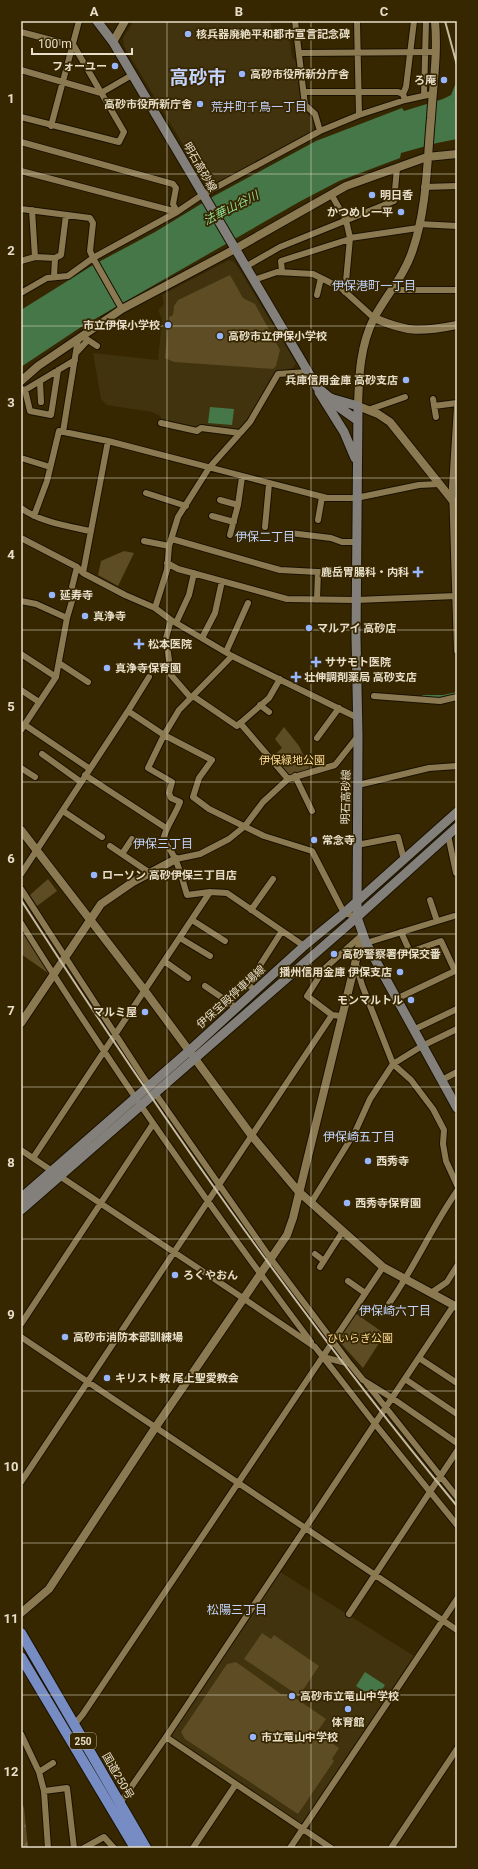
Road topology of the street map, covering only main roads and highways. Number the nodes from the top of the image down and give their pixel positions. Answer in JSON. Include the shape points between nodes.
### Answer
{"nodes":[{"id":1,"x":97,"y":21,"type":"edge"},
{"id":2,"x":317,"y":386,"type":"junction"},
{"id":3,"x":330,"y":398,"type":"junction"},
{"id":4,"x":357,"y":420,"type":"junction"},
{"id":5,"x":356,"y":461,"type":"junction"},
{"id":6,"x":457,"y":812,"type":"edge"},
{"id":7,"x":457,"y":827,"type":"edge"},
{"id":8,"x":356,"y":902,"type":"junction"},
{"id":9,"x":357,"y":917,"type":"junction"},
{"id":10,"x":192,"y":1054,"type":"junction"},
{"id":11,"x":138,"y":1102,"type":"junction"},
{"id":12,"x":457,"y":1108,"type":"edge"},
{"id":13,"x":21,"y":1198,"type":"edge"},
{"id":14,"x":21,"y":1210,"type":"edge"},
{"id":15,"x":21,"y":1633,"type":"edge"},
{"id":16,"x":21,"y":1657,"type":"edge"},
{"id":17,"x":136,"y":1848,"type":"edge"},
{"id":18,"x":146,"y":1848,"type":"edge"}],
"edges":[{"from":1,"to":2,"type":"main road","name":"明石高砂線","via":[[113,42]]},
{"from":2,"to":3,"type":"main road","name":"明石高砂線"},
{"from":2,"to":5,"type":"main road","name":"明石高砂線","via":[[344,432]]},
{"from":3,"to":4,"type":"main road","name":"明石高砂線"},
{"from":3,"to":4,"type":"main road","name":"明石高砂線","via":[[358,406]]},
{"from":4,"to":5,"type":"main road","name":"明石高砂線"},
{"from":5,"to":8,"type":"main road","name":"明石高砂線"},
{"from":6,"to":8,"type":"main road","name":"伊保宝殿停車場線"},
{"from":7,"to":9,"type":"main road","name":"伊保宝殿停車場線"},
{"from":8,"to":9,"type":"main road","name":"明石高砂線"},
{"from":8,"to":10,"type":"main road","name":"伊保宝殿停車場線","via":[[255,991]]},
{"from":9,"to":10,"type":"main road","name":"伊保宝殿停車場線"},
{"from":9,"to":12,"type":"main road","name":"明石高砂線","via":[[364,939]]},
{"from":10,"to":11,"type":"main road","name":"伊保宝殿停車場線"},
{"from":11,"to":13,"type":"main road","name":"伊保宝殿停車場線"},
{"from":11,"to":14,"type":"main road","name":"伊保宝殿停車場線","via":[[60,1177]]},
{"from":15,"to":18,"type":"highway","name":"国道250号","number":"250"},
{"from":16,"to":17,"type":"highway","name":"国道250号","number":"250"}]}
